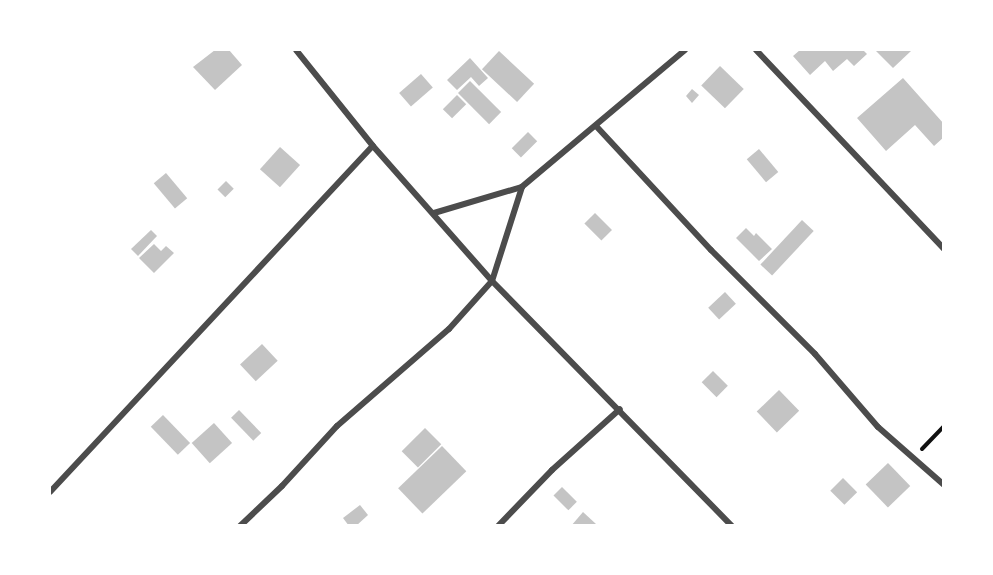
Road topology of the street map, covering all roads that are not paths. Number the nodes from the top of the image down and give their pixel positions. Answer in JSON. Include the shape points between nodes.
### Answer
{"nodes":[{"id":1,"x":296,"y":50,"type":"edge"},
{"id":2,"x":685,"y":50,"type":"edge"},
{"id":3,"x":756,"y":50,"type":"edge"},
{"id":4,"x":597,"y":127,"type":"junction"},
{"id":5,"x":373,"y":146,"type":"junction"},
{"id":6,"x":522,"y":187,"type":"junction"},
{"id":7,"x":434,"y":213,"type":"junction"},
{"id":8,"x":944,"y":249,"type":"edge"},
{"id":9,"x":492,"y":281,"type":"junction"},
{"id":10,"x":620,"y":410,"type":"junction"},
{"id":11,"x":944,"y":485,"type":"edge"},
{"id":12,"x":50,"y":492,"type":"edge"},
{"id":13,"x":240,"y":525,"type":"edge"},
{"id":14,"x":498,"y":525,"type":"edge"},
{"id":15,"x":732,"y":525,"type":"edge"}],
"edges":[{"from":1,"to":5,"type":"street"},
{"from":2,"to":4,"type":"street"},
{"from":3,"to":8,"type":"street"},
{"from":4,"to":6,"type":"street"},
{"from":4,"to":11,"type":"street","via":[[815,354],[862,411]]},
{"from":5,"to":7,"type":"street"},
{"from":5,"to":12,"type":"street"},
{"from":6,"to":7,"type":"street"},
{"from":6,"to":9,"type":"street"},
{"from":7,"to":9,"type":"street"},
{"from":9,"to":10,"type":"street"},
{"from":9,"to":13,"type":"street","via":[[448,329],[337,426]]},
{"from":10,"to":14,"type":"street","via":[[579,444]]},
{"from":10,"to":15,"type":"street"}]}
